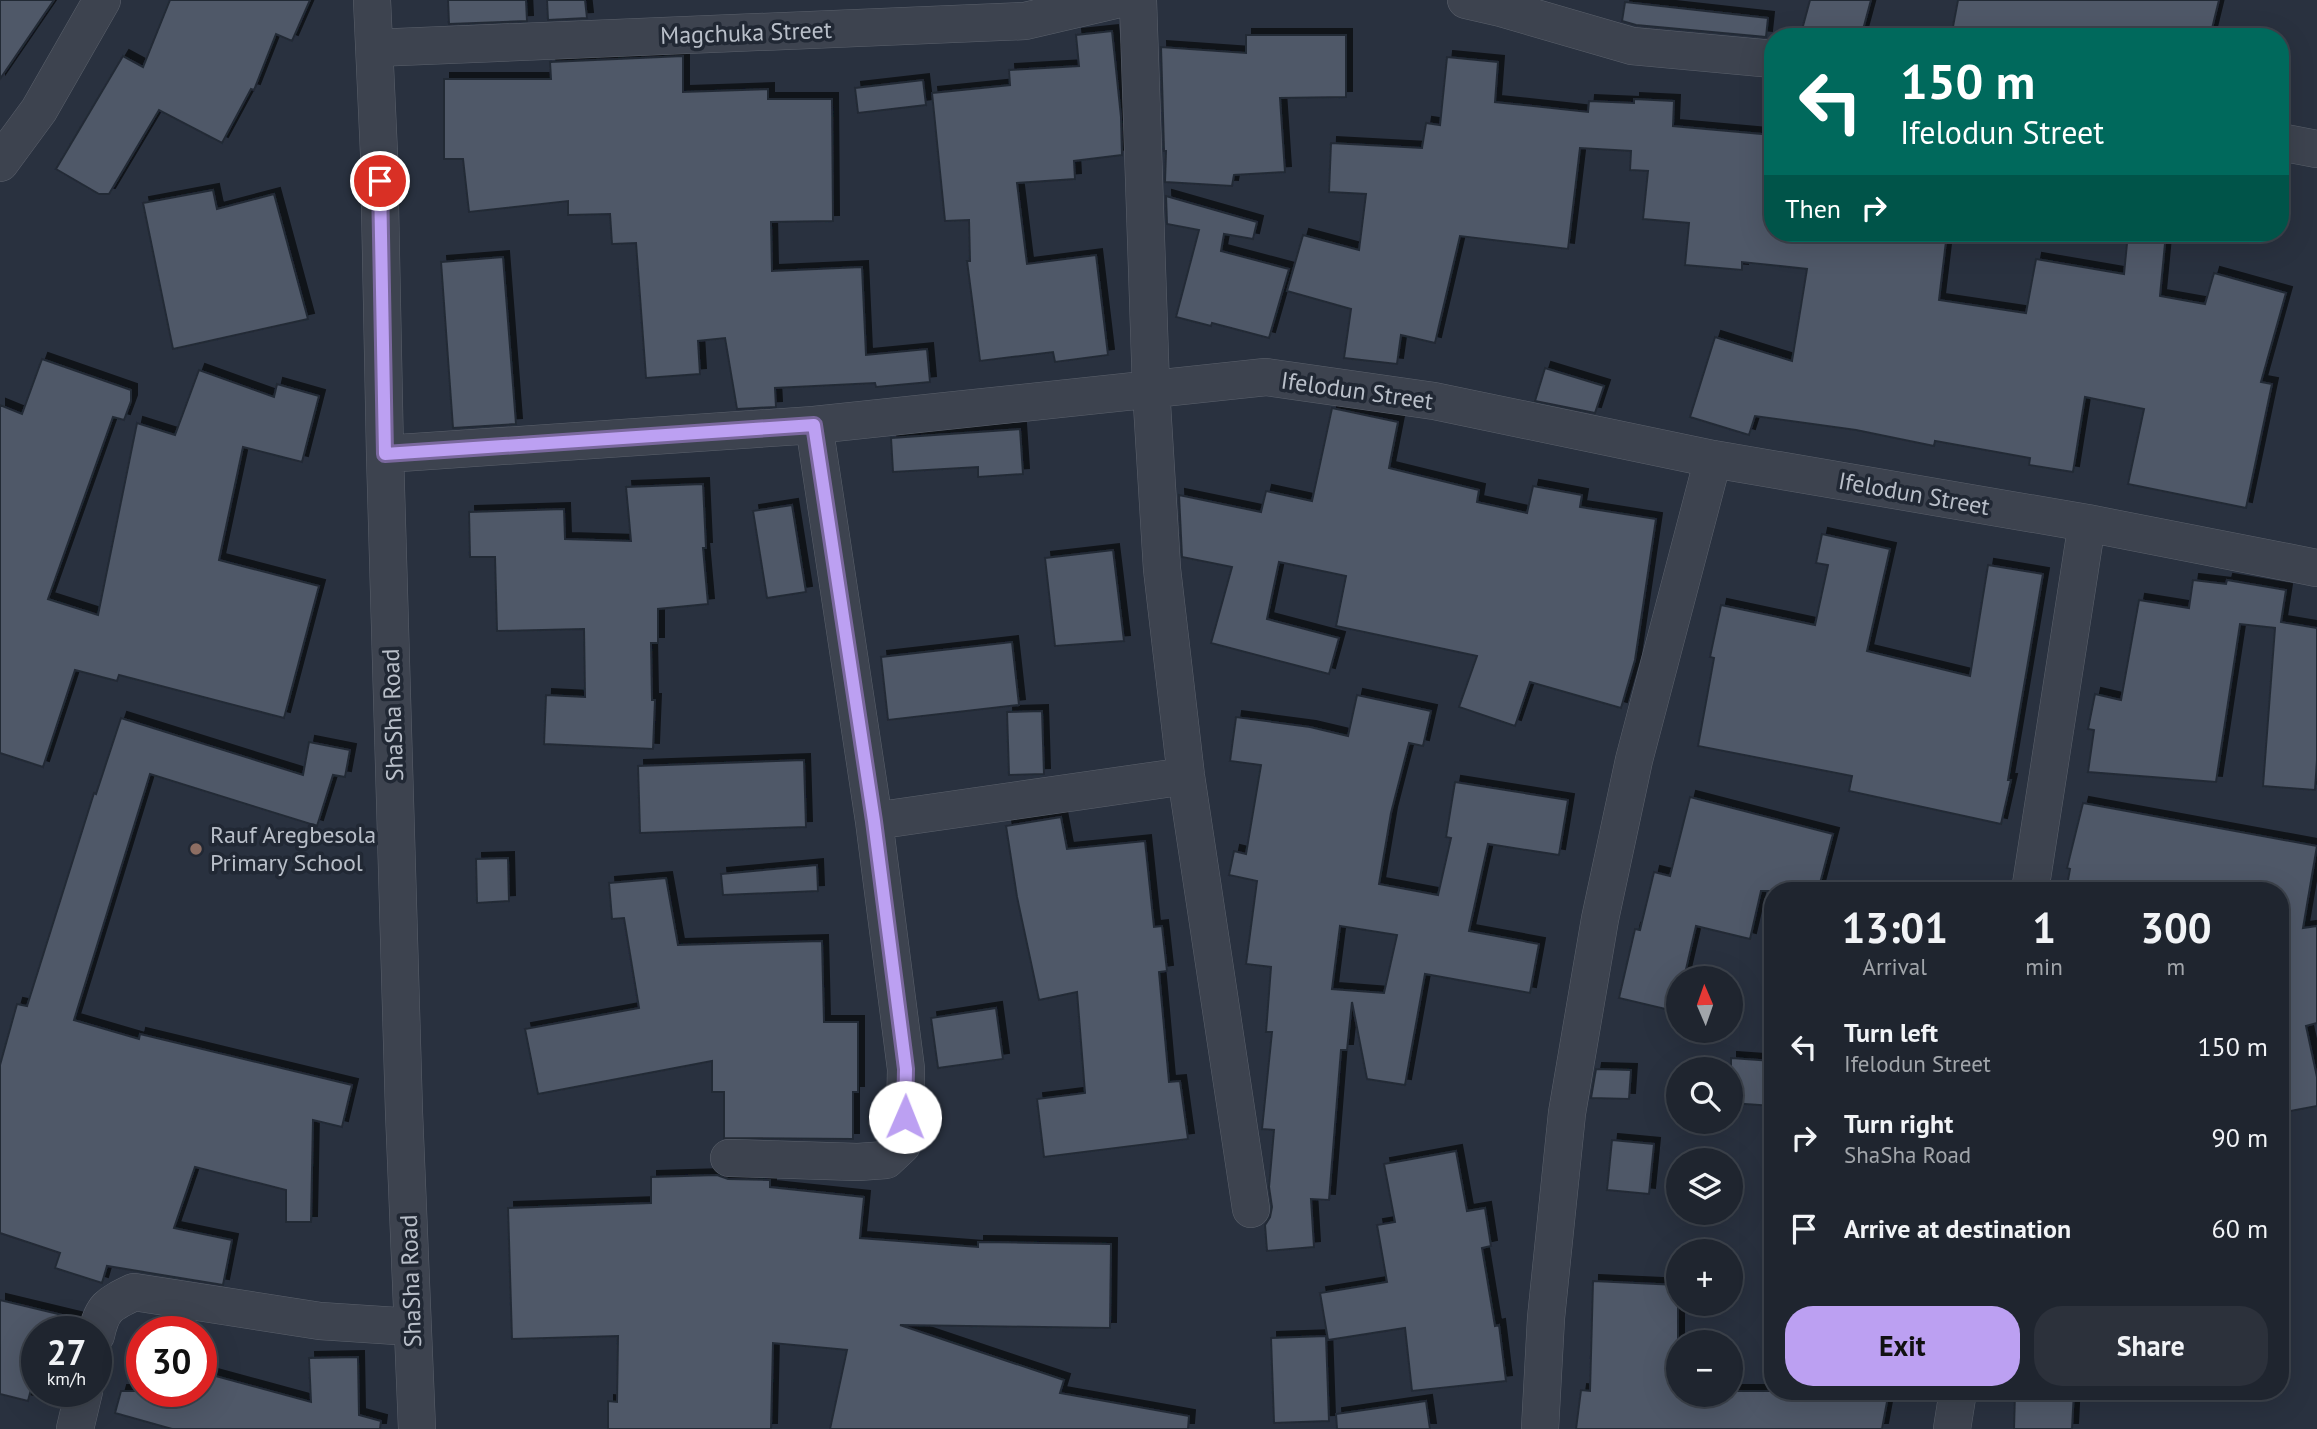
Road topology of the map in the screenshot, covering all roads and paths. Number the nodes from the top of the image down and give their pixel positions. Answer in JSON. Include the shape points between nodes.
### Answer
{"nodes":[{"id":1,"x":102,"y":0,"type":"edge"},
{"id":2,"x":372,"y":0,"type":"edge"},
{"id":3,"x":1115,"y":0,"type":"edge"},
{"id":4,"x":1138,"y":0,"type":"edge"},
{"id":5,"x":1466,"y":0,"type":"edge"},
{"id":6,"x":374,"y":48,"type":"junction"},
{"id":7,"x":1764,"y":58,"type":"edge"},
{"id":8,"x":2289,"y":144,"type":"edge"},
{"id":9,"x":2317,"y":149,"type":"edge"},
{"id":10,"x":0,"y":163,"type":"edge"},
{"id":11,"x":1151,"y":388,"type":"junction"},
{"id":12,"x":814,"y":425,"type":"junction"},
{"id":13,"x":385,"y":454,"type":"junction"},
{"id":14,"x":1713,"y":459,"type":"junction"},
{"id":15,"x":2087,"y":523,"type":"junction"},
{"id":16,"x":2317,"y":568,"type":"edge"},
{"id":17,"x":1186,"y":776,"type":"junction"},
{"id":18,"x":874,"y":821,"type":"junction"},
{"id":19,"x":2031,"y":882,"type":"edge"},
{"id":20,"x":729,"y":1158,"type":"dead end"},
{"id":21,"x":1251,"y":1209,"type":"dead end"},
{"id":22,"x":101,"y":1316,"type":"edge"},
{"id":23,"x":412,"y":1327,"type":"junction"},
{"id":24,"x":1957,"y":1400,"type":"edge"},
{"id":25,"x":80,"y":1407,"type":"edge"},
{"id":26,"x":75,"y":1429,"type":"edge"},
{"id":27,"x":417,"y":1429,"type":"edge"},
{"id":28,"x":1540,"y":1429,"type":"edge"},
{"id":29,"x":1952,"y":1429,"type":"edge"}],
"edges":[{"from":1,"to":10,"type":"street","via":[[39,110]]},
{"from":2,"to":6,"type":"street","name":"ShaSha Road"},
{"from":3,"to":6,"type":"street","name":"Magchuka Street","via":[[1025,21]]},
{"from":4,"to":11,"type":"street"},
{"from":5,"to":7,"type":"street","via":[[1632,47]]},
{"from":6,"to":13,"type":"street","name":"ShaSha Road"},
{"from":8,"to":9,"type":"street"},
{"from":11,"to":12,"type":"street","name":"Ifelodun Street"},
{"from":11,"to":14,"type":"street","name":"Ifelodun Street","via":[[1266,377],[1434,401]]},
{"from":11,"to":17,"type":"street","via":[[1162,569]]},
{"from":12,"to":13,"type":"street","name":"Ifelodun Street"},
{"from":12,"to":18,"type":"street"},
{"from":13,"to":23,"type":"street","name":"ShaSha Road"},
{"from":14,"to":15,"type":"street","name":"Ifelodun Street"},
{"from":14,"to":28,"type":"street","via":[[1634,760],[1600,919],[1567,1112]]},
{"from":15,"to":16,"type":"street","name":"Ifelodun Street"},
{"from":15,"to":19,"type":"street"},
{"from":17,"to":18,"type":"street"},
{"from":17,"to":21,"type":"street"},
{"from":18,"to":20,"type":"street","via":[[906,1069],[901,1145],[886,1160]]},
{"from":22,"to":23,"type":"street","via":[[134,1292],[320,1321]]},
{"from":23,"to":27,"type":"street","name":"ShaSha Road"},
{"from":24,"to":29,"type":"street"},
{"from":25,"to":26,"type":"street"}]}
